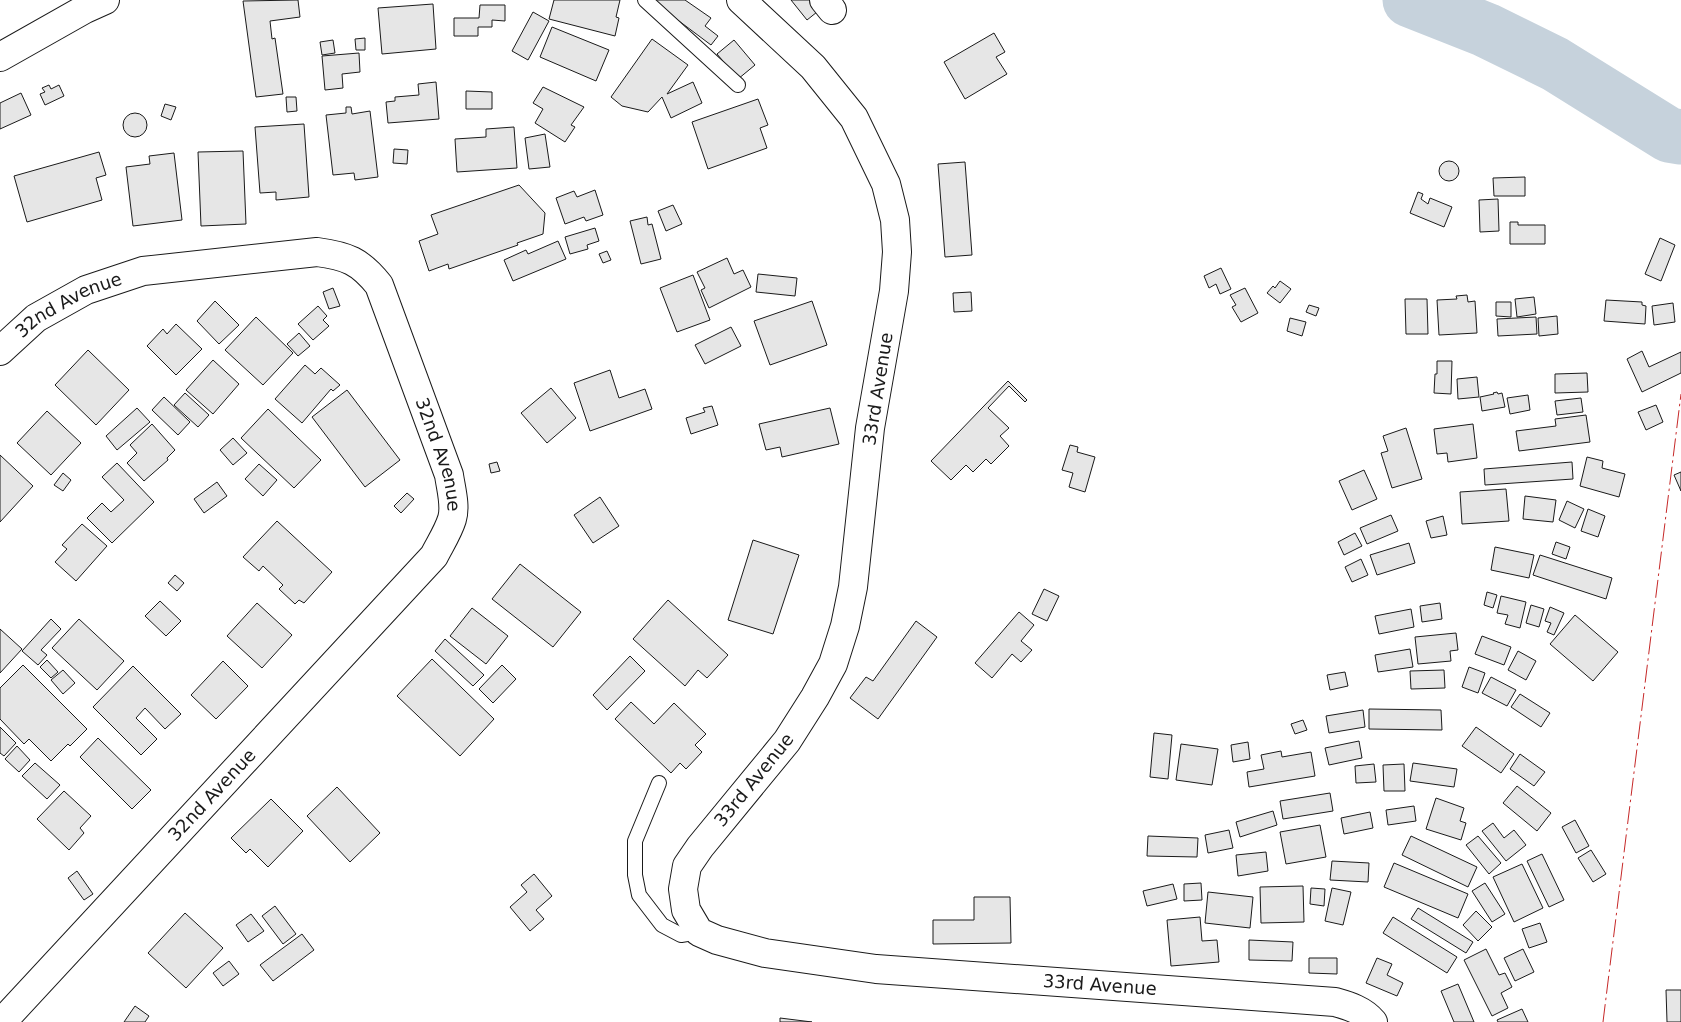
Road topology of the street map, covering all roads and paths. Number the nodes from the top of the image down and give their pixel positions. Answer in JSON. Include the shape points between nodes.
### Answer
{"nodes":[{"id":1,"x":105,"y":0,"type":"edge"},
{"id":2,"x":645,"y":0,"type":"edge"},
{"id":3,"x":741,"y":0,"type":"edge"},
{"id":4,"x":0,"y":57,"type":"edge"},
{"id":5,"x":738,"y":85,"type":"dead end"},
{"id":6,"x":0,"y":351,"type":"edge"},
{"id":7,"x":659,"y":783,"type":"dead end"},
{"id":8,"x":699,"y":932,"type":"junction"},
{"id":9,"x":2,"y":1022,"type":"edge"},
{"id":10,"x":1373,"y":1022,"type":"edge"}],
"edges":[{"from":1,"to":4,"type":"street"},
{"from":2,"to":5,"type":"lane"},
{"from":3,"to":8,"type":"street","name":"33rd Avenue","via":[[813,67],[854,118],[886,184],[895,220],[897,252],[894,292],[870,428],[853,587],[845,626],[833,664],[787,742],[687,866],[682,889],[686,910]]},
{"from":6,"to":9,"type":"street","name":"32nd Avenue","via":[[36,318],[86,290],[143,271],[317,252],[340,255],[369,272],[379,285],[449,475],[452,497],[452,518],[434,556]]},
{"from":7,"to":8,"type":"lane","via":[[635,841],[635,875],[639,895],[662,925],[681,935]]},
{"from":8,"to":10,"type":"street","name":"33rd Avenue","via":[[765,953],[876,969],[1335,1002],[1355,1008]]}]}
